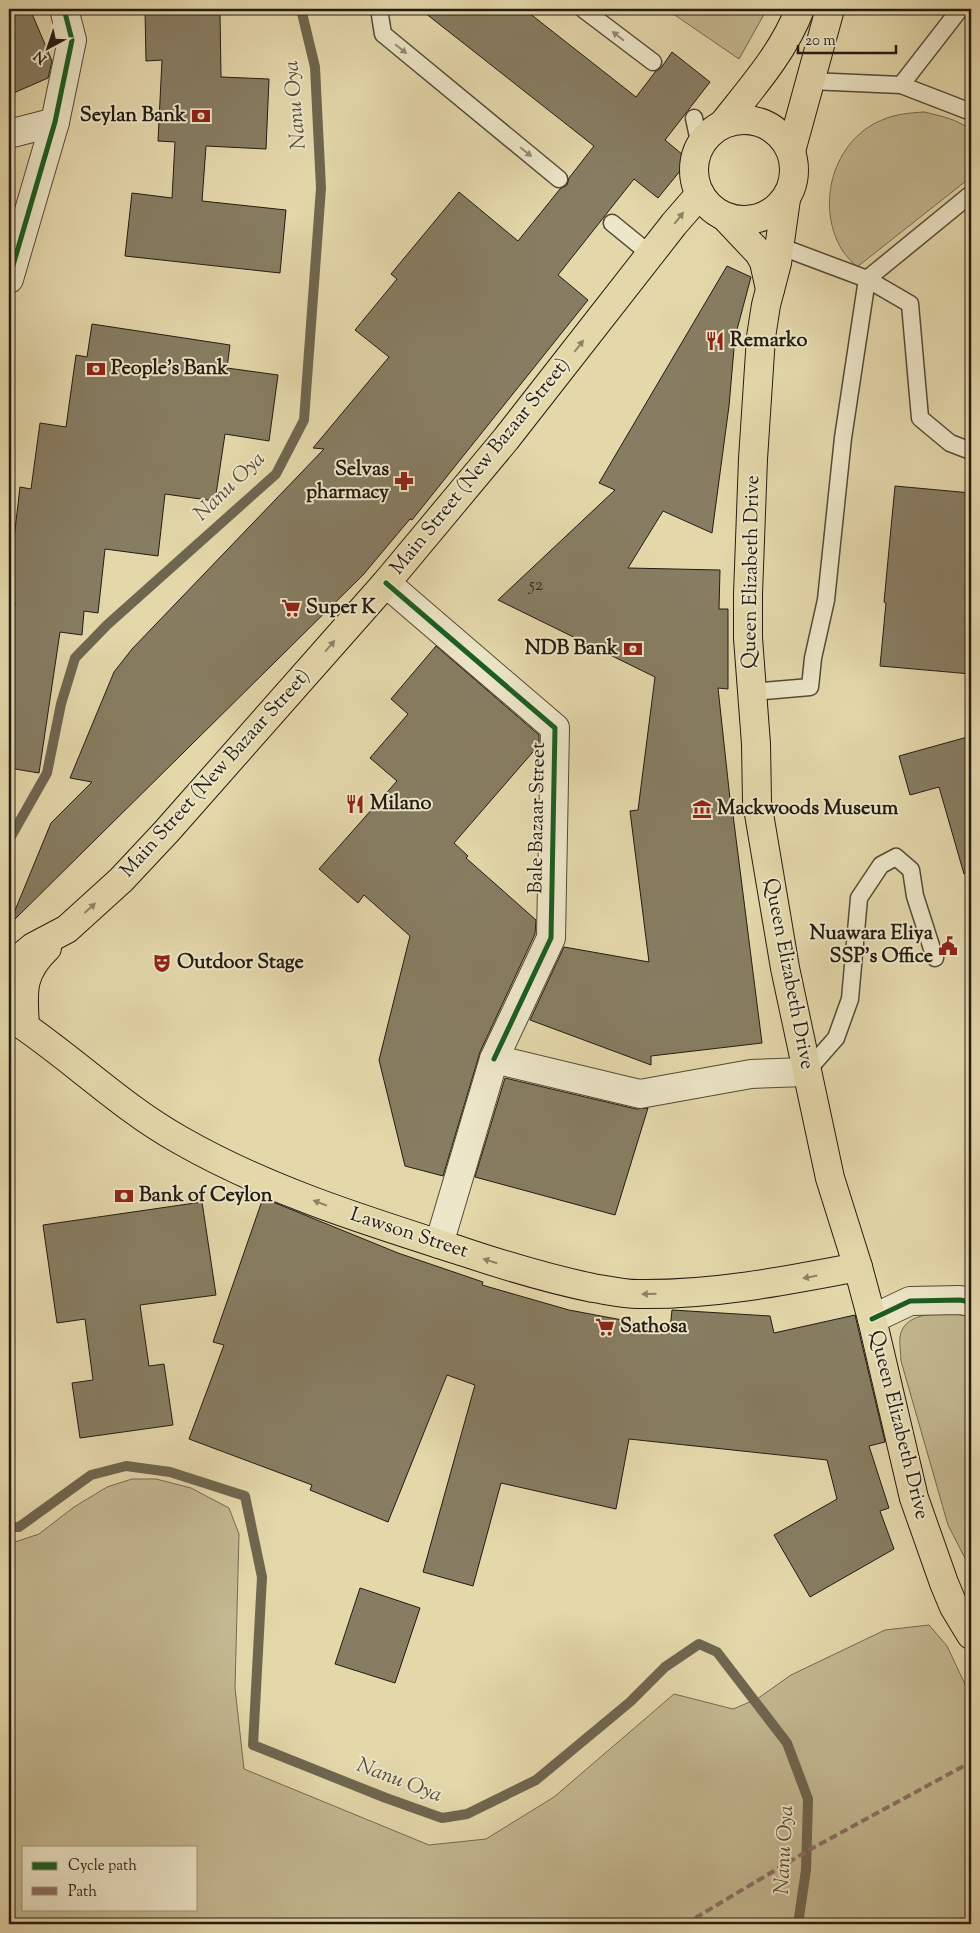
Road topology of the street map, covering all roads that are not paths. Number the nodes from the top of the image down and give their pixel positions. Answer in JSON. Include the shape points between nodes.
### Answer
{"nodes":[{"id":1,"x":64,"y":9,"type":"edge"},
{"id":2,"x":379,"y":9,"type":"edge"},
{"id":3,"x":583,"y":9,"type":"edge"},
{"id":4,"x":800,"y":9,"type":"edge"},
{"id":5,"x":830,"y":9,"type":"edge"},
{"id":6,"x":960,"y":9,"type":"edge"},
{"id":7,"x":653,"y":62,"type":"dead end"},
{"id":8,"x":810,"y":81,"type":"junction"},
{"id":9,"x":901,"y":85,"type":"junction"},
{"id":10,"x":971,"y":112,"type":"edge"},
{"id":11,"x":694,"y":118,"type":"dead end"},
{"id":12,"x":54,"y":122,"type":"junction"},
{"id":13,"x":724,"y":124,"type":"junction"},
{"id":14,"x":9,"y":134,"type":"edge"},
{"id":15,"x":700,"y":146,"type":"junction"},
{"id":16,"x":791,"y":151,"type":"junction"},
{"id":17,"x":559,"y":179,"type":"dead end"},
{"id":18,"x":700,"y":194,"type":"junction"},
{"id":19,"x":971,"y":194,"type":"edge"},
{"id":20,"x":786,"y":199,"type":"junction"},
{"id":21,"x":725,"y":217,"type":"junction"},
{"id":22,"x":612,"y":223,"type":"dead end"},
{"id":23,"x":779,"y":246,"type":"junction"},
{"id":24,"x":650,"y":254,"type":"junction"},
{"id":25,"x":9,"y":279,"type":"edge"},
{"id":26,"x":867,"y":279,"type":"junction"},
{"id":27,"x":770,"y":291,"type":"junction"},
{"id":28,"x":971,"y":451,"type":"edge"},
{"id":29,"x":386,"y":583,"type":"junction"},
{"id":30,"x":752,"y":692,"type":"junction"},
{"id":31,"x":67,"y":929,"type":"junction"},
{"id":32,"x":935,"y":958,"type":"dead end"},
{"id":33,"x":9,"y":967,"type":"edge"},
{"id":34,"x":17,"y":1021,"type":"edge"},
{"id":35,"x":494,"y":1059,"type":"junction"},
{"id":36,"x":806,"y":1072,"type":"junction"},
{"id":37,"x":439,"y":1244,"type":"junction"},
{"id":38,"x":858,"y":1267,"type":"junction"},
{"id":39,"x":971,"y":1302,"type":"edge"},
{"id":40,"x":872,"y":1319,"type":"junction"},
{"id":41,"x":971,"y":1635,"type":"edge"}],
"edges":[{"from":1,"to":12,"type":"street","via":[[72,40]]},
{"from":2,"to":17,"type":"lane","one_way":true,"via":[[383,34]]},
{"from":7,"to":3,"type":"lane","one_way":true},
{"from":4,"to":13,"type":"main road","via":[[775,58]]},
{"from":5,"to":8,"type":"main road"},
{"from":6,"to":9,"type":"lane"},
{"from":8,"to":9,"type":"lane"},
{"from":8,"to":16,"type":"main road"},
{"from":9,"to":10,"type":"lane"},
{"from":11,"to":15,"type":"lane"},
{"from":12,"to":14,"type":"street"},
{"from":12,"to":25,"type":"street"},
{"from":13,"to":15,"type":"main road","via":[[710,133]]},
{"from":13,"to":16,"type":"main road","via":[[736,120],[762,124],[775,130]]},
{"from":15,"to":18,"type":"main road","via":[[694,162],[694,179]]},
{"from":16,"to":20,"type":"main road","via":[[794,168]]},
{"from":18,"to":21,"type":"main road","via":[[711,208]]},
{"from":24,"to":18,"type":"main road","name":"Main Street (New Bazaar Street)","one_way":true},
{"from":19,"to":26,"type":"lane"},
{"from":20,"to":21,"type":"main road","via":[[769,214],[757,218]]},
{"from":20,"to":23,"type":"main road","name":"Queen Elizabeth Drive"},
{"from":21,"to":27,"type":"main road","name":"Queen Elizabeth Drive","via":[[759,253]]},
{"from":22,"to":24,"type":"lane"},
{"from":23,"to":26,"type":"lane"},
{"from":23,"to":27,"type":"main road","name":"Queen Elizabeth Drive"},
{"from":29,"to":24,"type":"main road","name":"Main Street (New Bazaar Street)","one_way":true,"via":[[506,439]]},
{"from":26,"to":28,"type":"lane","via":[[910,304],[920,418],[950,442]]},
{"from":26,"to":30,"type":"lane","via":[[842,438],[826,600],[810,687]]},
{"from":27,"to":30,"type":"main road","name":"Queen Elizabeth Drive","via":[[761,337],[753,459],[748,594]]},
{"from":31,"to":29,"type":"main road","name":"Main Street (New Bazaar Street)","one_way":true,"via":[[121,880],[166,832]]},
{"from":29,"to":35,"type":"street","name":"Bale Bazaar Street","via":[[554,728],[551,938]]},
{"from":30,"to":36,"type":"main road","name":"Queen Elizabeth Drive","via":[[757,802]]},
{"from":31,"to":33,"type":"main road","name":"Main Street (New Bazaar Street)","via":[[33,947]]},
{"from":31,"to":34,"type":"main road","name":"Main Street (New Bazaar Street)","via":[[38,957],[27,974]]},
{"from":32,"to":36,"type":"lane","via":[[911,870],[896,856],[881,865],[859,898],[850,999],[836,1038]]},
{"from":37,"to":34,"type":"main road","name":"Lawson Street","one_way":true,"via":[[367,1222],[262,1181],[186,1144],[87,1076]]},
{"from":35,"to":36,"type":"street","via":[[640,1094],[751,1074]]},
{"from":35,"to":37,"type":"street"},
{"from":36,"to":38,"type":"main road","name":"Queen Elizabeth Drive","via":[[830,1178]]},
{"from":38,"to":37,"type":"main road","name":"Lawson Street","one_way":true,"via":[[722,1291],[636,1294],[571,1283]]},
{"from":38,"to":40,"type":"main road","name":"Queen Elizabeth Drive"},
{"from":39,"to":40,"type":"street","via":[[910,1301]]},
{"from":40,"to":41,"type":"main road","name":"Queen Elizabeth Drive","via":[[914,1498],[944,1583]]}]}
